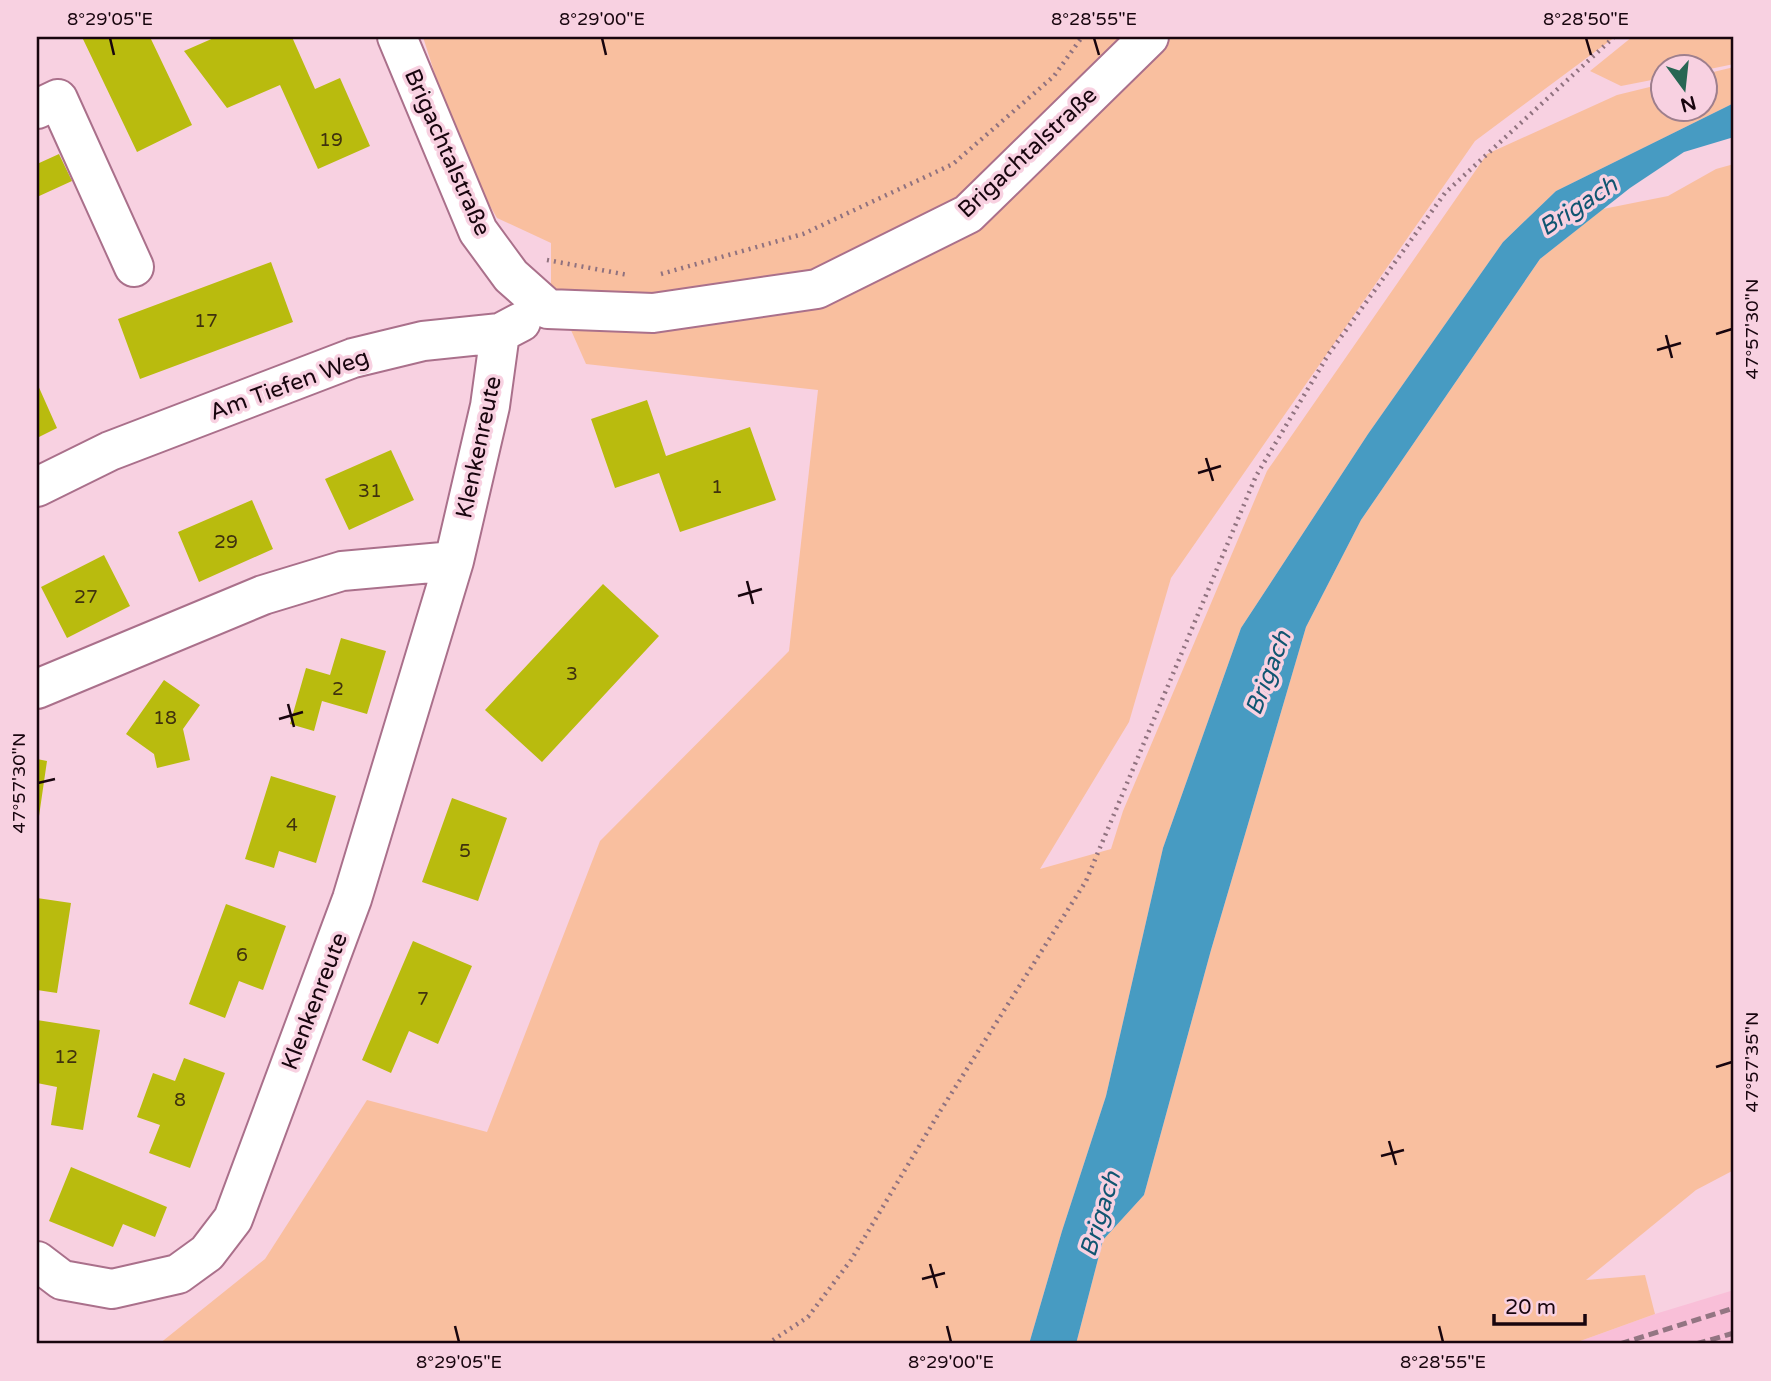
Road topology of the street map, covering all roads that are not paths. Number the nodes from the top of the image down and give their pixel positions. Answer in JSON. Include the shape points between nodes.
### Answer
{"nodes":[{"id":1,"x":397,"y":37,"type":"edge"},
{"id":2,"x":1149,"y":37,"type":"edge"},
{"id":3,"x":37,"y":109,"type":"edge"},
{"id":4,"x":134,"y":267,"type":"dead end"},
{"id":5,"x":548,"y":309,"type":"junction"},
{"id":6,"x":500,"y":333,"type":"junction"},
{"id":7,"x":37,"y":486,"type":"edge"},
{"id":8,"x":454,"y":561,"type":"junction"},
{"id":9,"x":37,"y":690,"type":"edge"},
{"id":10,"x":37,"y":1261,"type":"edge"}],
"edges":[{"from":1,"to":5,"type":"street","name":"Brigachtalstraße","via":[[478,231],[511,276]]},
{"from":2,"to":5,"type":"street","name":"Brigachtalstraße","via":[[968,214],[817,289],[653,313]]},
{"from":3,"to":4,"type":"street","via":[[58,99]]},
{"from":5,"to":6,"type":"street","name":"Am Tiefen Weg"},
{"from":6,"to":7,"type":"street","name":"Am Tiefen Weg","via":[[423,341],[352,358],[110,451]]},
{"from":6,"to":8,"type":"street","name":"Klenkenreute","via":[[490,406]]},
{"from":8,"to":9,"type":"street","via":[[342,571],[263,595]]},
{"from":8,"to":10,"type":"street","name":"Klenkenreute","via":[[352,899],[233,1219],[207,1253],[178,1274],[112,1289],[62,1280]]}]}
